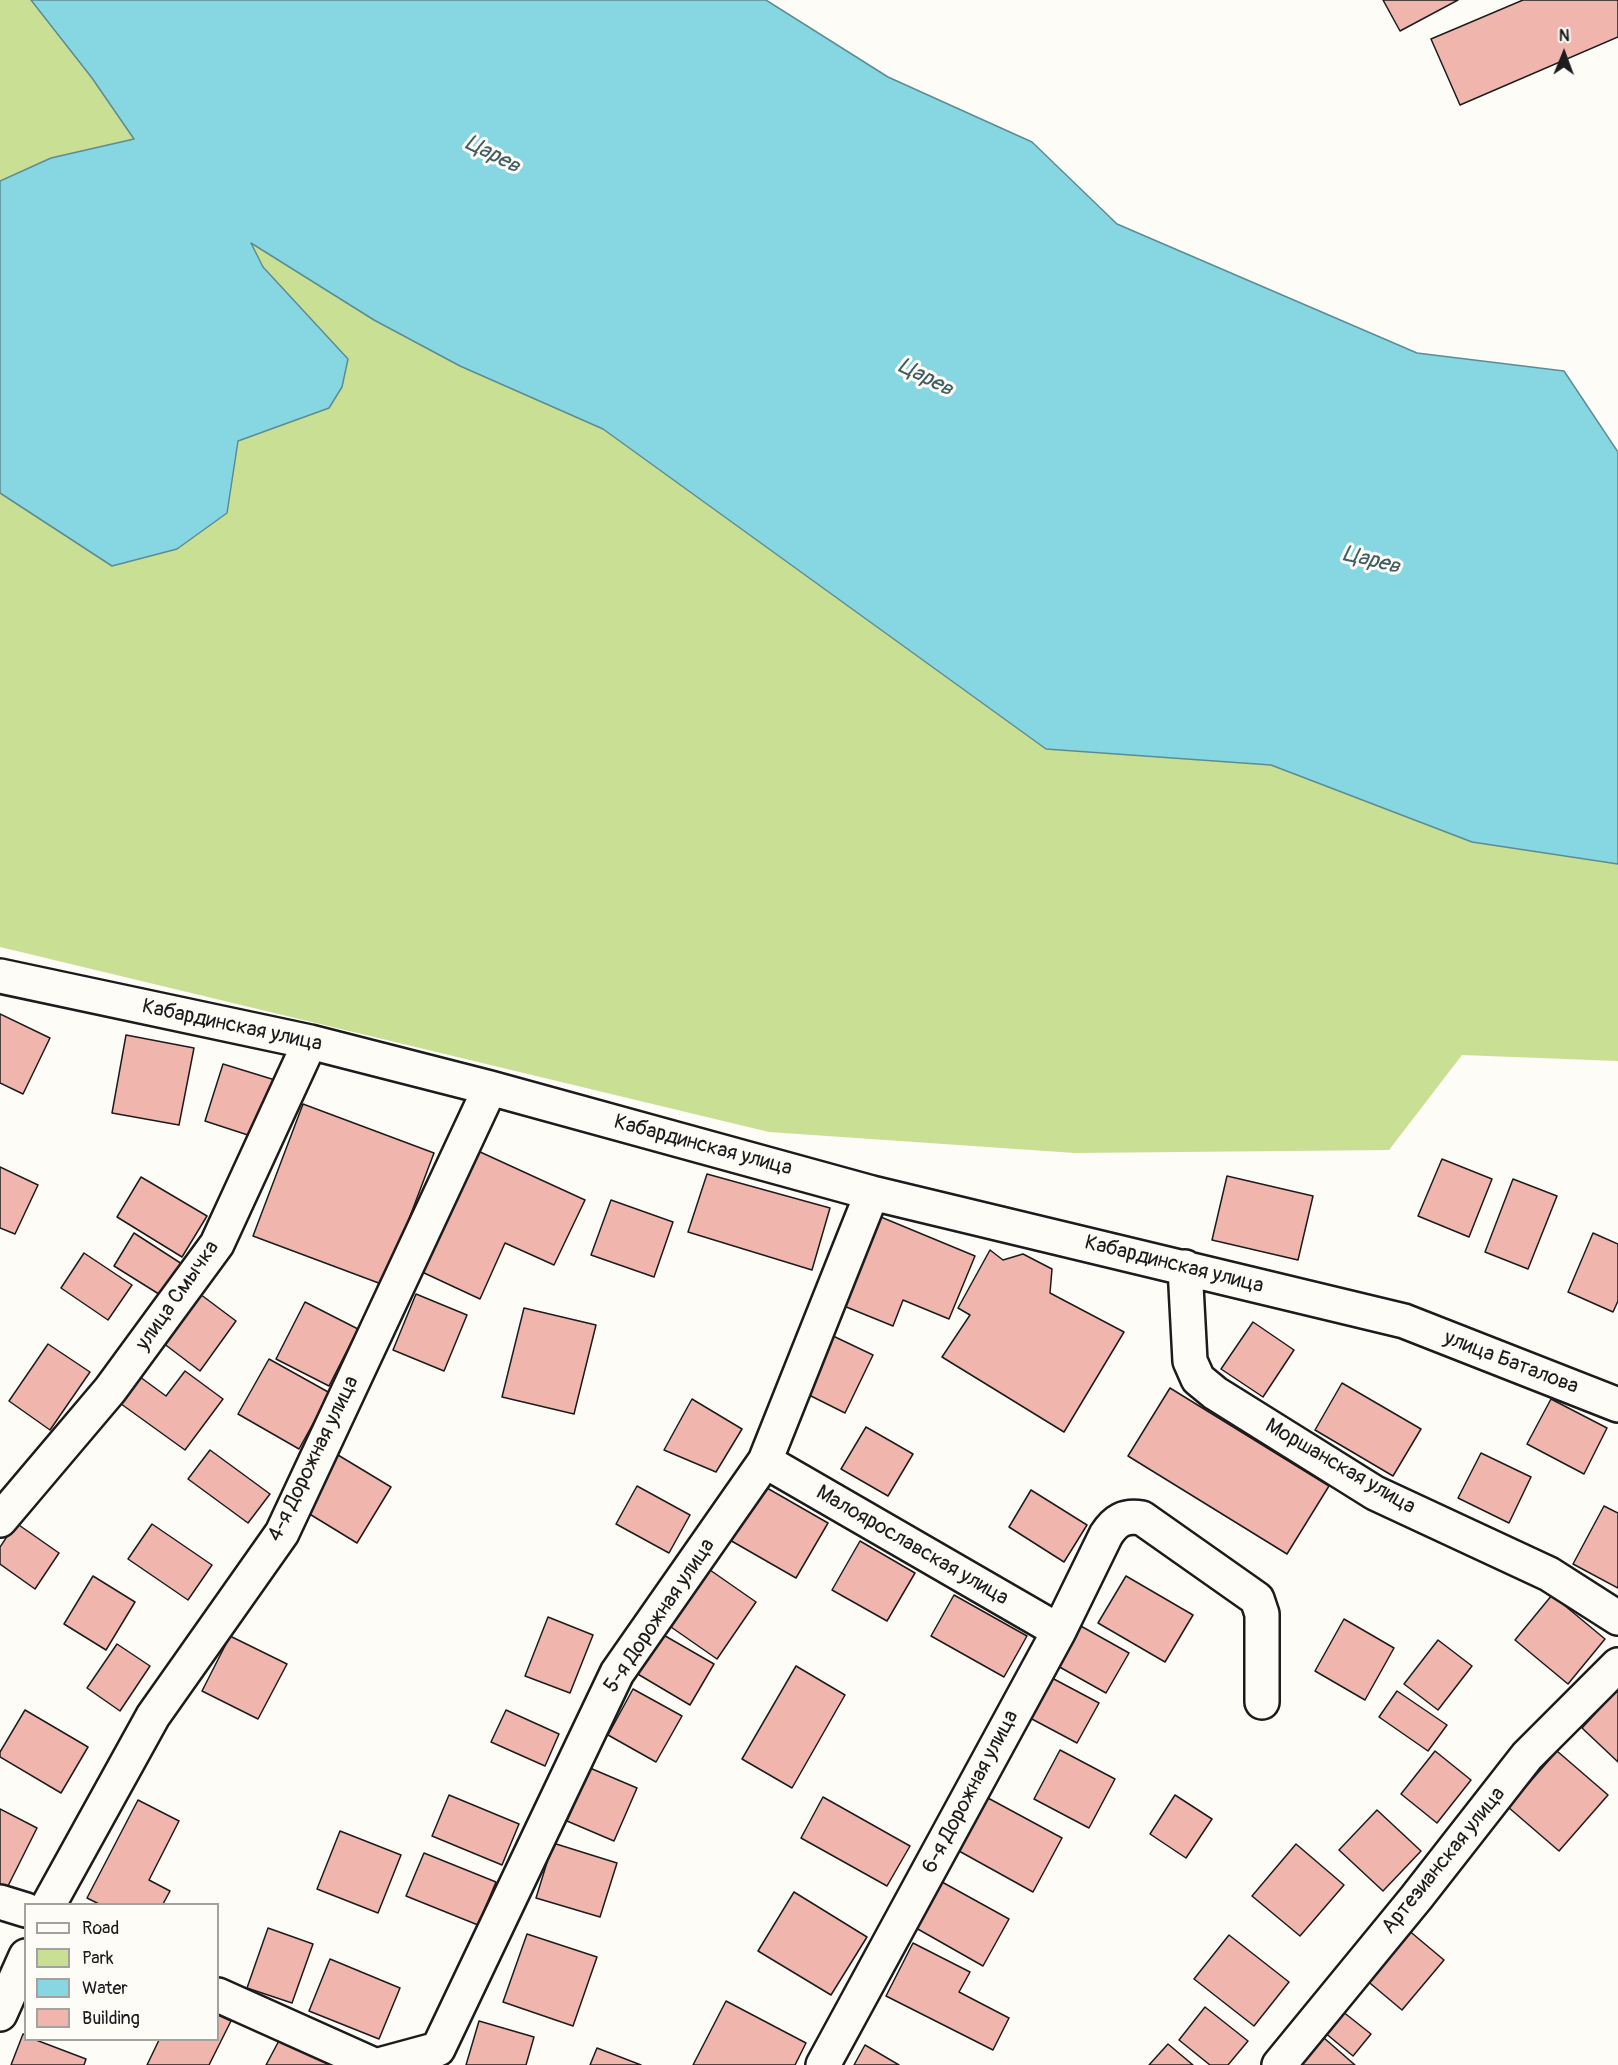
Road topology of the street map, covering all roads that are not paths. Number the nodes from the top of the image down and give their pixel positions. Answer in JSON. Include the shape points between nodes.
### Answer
{"nodes":[{"id":1,"x":0,"y":976,"type":"edge"},
{"id":2,"x":310,"y":1042,"type":"junction"},
{"id":3,"x":490,"y":1088,"type":"junction"},
{"id":4,"x":872,"y":1193,"type":"junction"},
{"id":5,"x":1185,"y":1267,"type":"junction"},
{"id":6,"x":1404,"y":1321,"type":"joint"},
{"id":7,"x":1618,"y":1405,"type":"edge"},
{"id":8,"x":765,"y":1461,"type":"junction"},
{"id":9,"x":0,"y":1520,"type":"edge"},
{"id":10,"x":1618,"y":1617,"type":"edge"},
{"id":11,"x":1059,"y":1631,"type":"junction"},
{"id":12,"x":1618,"y":1665,"type":"edge"},
{"id":13,"x":1262,"y":1702,"type":"dead end"},
{"id":14,"x":0,"y":1902,"type":"edge"},
{"id":15,"x":51,"y":1903,"type":"edge"},
{"id":16,"x":24,"y":1909,"type":"edge"},
{"id":17,"x":24,"y":1960,"type":"edge"},
{"id":18,"x":219,"y":1995,"type":"edge"},
{"id":19,"x":0,"y":2014,"type":"edge"},
{"id":20,"x":374,"y":2065,"type":"edge"},
{"id":21,"x":379,"y":2065,"type":"edge"},
{"id":22,"x":823,"y":2065,"type":"edge"},
{"id":23,"x":1279,"y":2065,"type":"edge"}],
"edges":[{"from":1,"to":2,"type":"street","name":"Кабардинская улица"},
{"from":2,"to":3,"type":"street","name":"Кабардинская улица"},
{"from":2,"to":9,"type":"street","name":"улица Смычка","via":[[217,1244],[110,1390]]},
{"from":3,"to":4,"type":"street","name":"Кабардинская улица"},
{"from":3,"to":15,"type":"street","name":"4-я Дорожная улица","via":[[282,1533],[153,1716]]},
{"from":4,"to":5,"type":"street","name":"Кабардинская улица"},
{"from":4,"to":8,"type":"street","name":"5-я Дорожная улица"},
{"from":5,"to":6,"type":"street","name":"Кабардинская улица"},
{"from":5,"to":10,"type":"street","name":"Моршанская улица","via":[[1190,1361],[1198,1379],[1215,1393],[1375,1493],[1549,1574]]},
{"from":6,"to":7,"type":"street","name":"улица Баталова"},
{"from":8,"to":11,"type":"street","name":"Малоярославская улица"},
{"from":8,"to":21,"type":"street","name":"5-я Дорожная улица","via":[[617,1673],[438,2049]]},
{"from":11,"to":13,"type":"street","name":"6-я Дорожная улица","via":[[1106,1535],[1119,1520],[1142,1518],[1257,1599],[1262,1614]]},
{"from":11,"to":22,"type":"street","name":"6-я Дорожная улица"},
{"from":12,"to":23,"type":"street","name":"Артезианская улица","via":[[1527,1756]]},
{"from":14,"to":16,"type":"street"},
{"from":17,"to":19,"type":"street"},
{"from":18,"to":20,"type":"street"}]}
